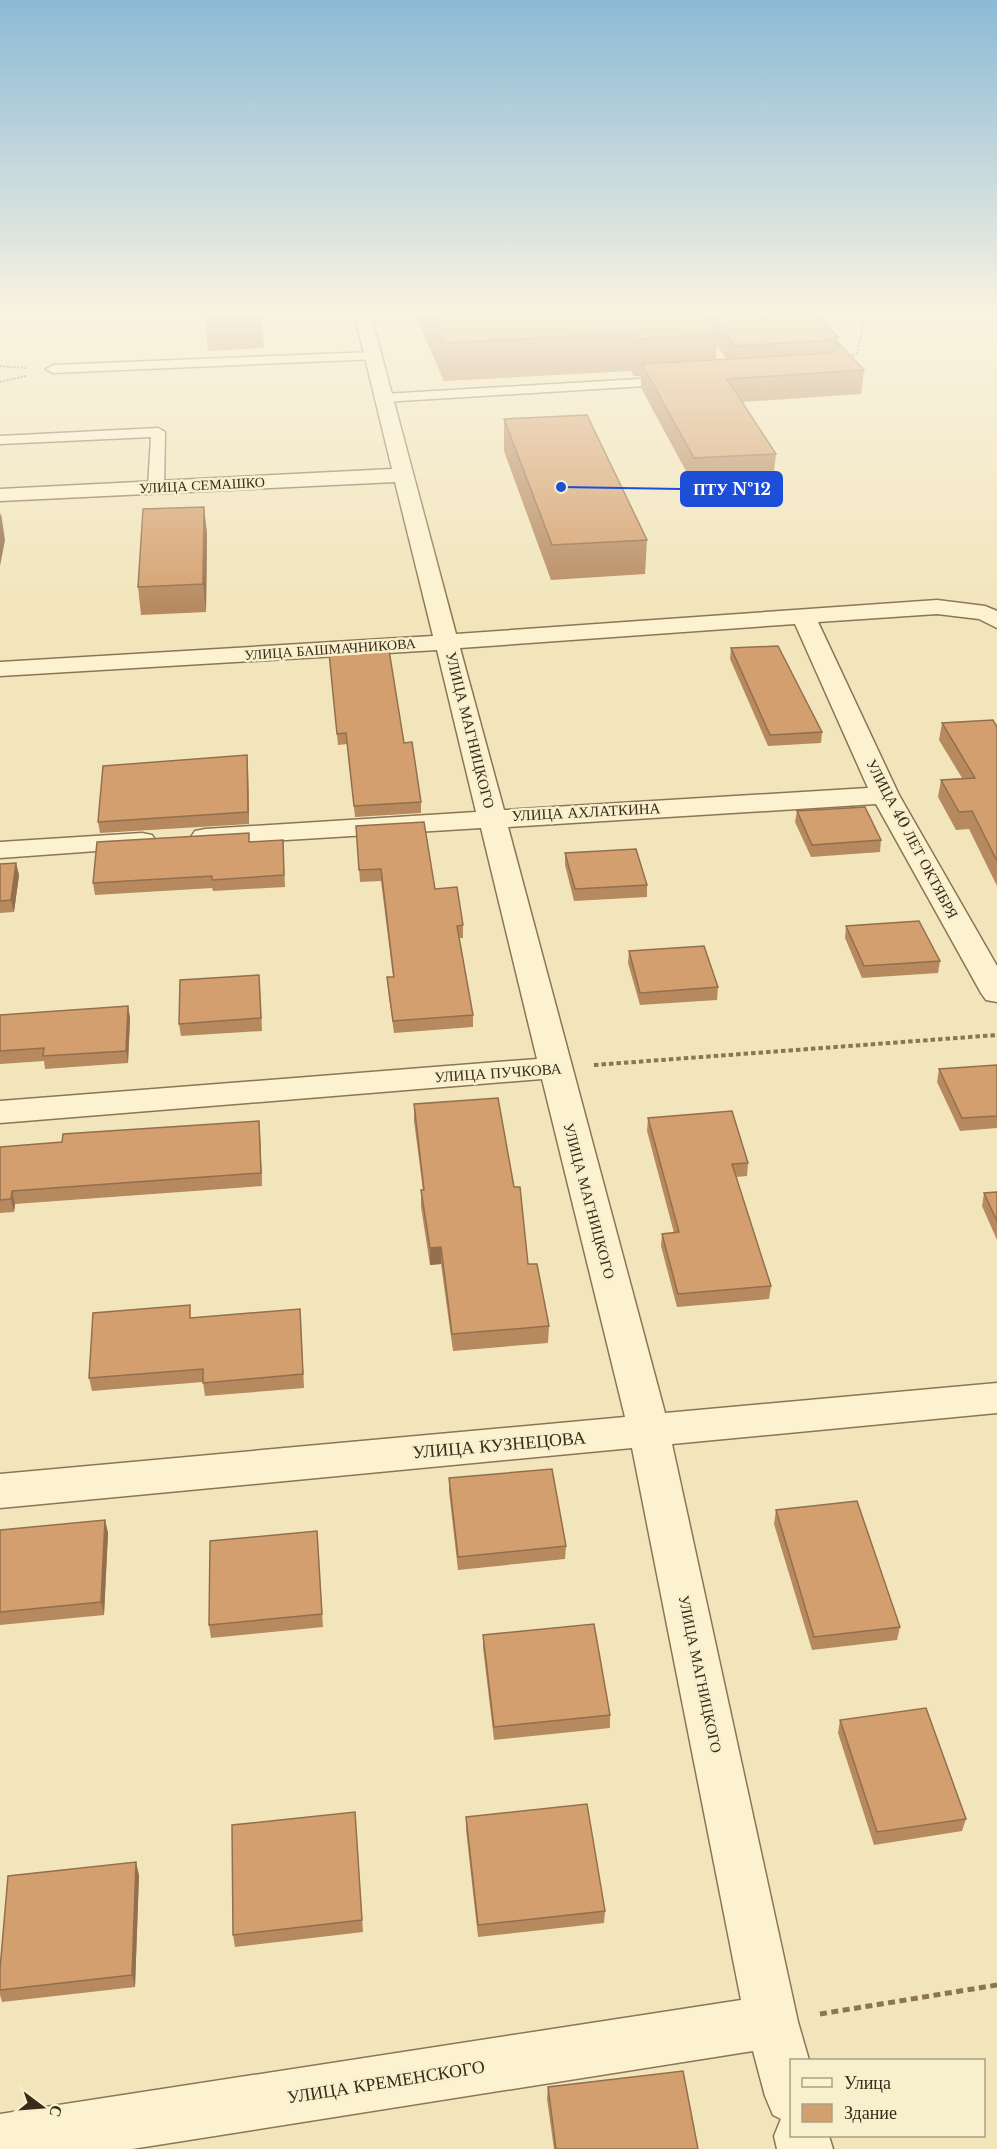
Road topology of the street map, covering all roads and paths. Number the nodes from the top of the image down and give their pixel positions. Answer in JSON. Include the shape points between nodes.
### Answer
{"nodes":[{"id":1,"x":388,"y":412,"type":"edge"},
{"id":2,"x":0,"y":440,"type":"edge"},
{"id":3,"x":404,"y":476,"type":"junction"},
{"id":4,"x":156,"y":487,"type":"junction"},
{"id":5,"x":0,"y":495,"type":"edge"},
{"id":6,"x":804,"y":617,"type":"junction"},
{"id":7,"x":997,"y":621,"type":"edge"},
{"id":8,"x":447,"y":642,"type":"junction"},
{"id":9,"x":0,"y":669,"type":"edge"},
{"id":10,"x":885,"y":795,"type":"junction"},
{"id":11,"x":492,"y":818,"type":"junction"},
{"id":12,"x":0,"y":850,"type":"edge"},
{"id":13,"x":997,"y":993,"type":"edge"},
{"id":14,"x":997,"y":1035,"type":"edge"},
{"id":15,"x":555,"y":1068,"type":"junction"},
{"id":16,"x":0,"y":1112,"type":"edge"},
{"id":17,"x":997,"y":1398,"type":"edge"},
{"id":18,"x":649,"y":1431,"type":"junction"},
{"id":19,"x":0,"y":1491,"type":"edge"},
{"id":20,"x":997,"y":1985,"type":"edge"},
{"id":21,"x":772,"y":2022,"type":"junction"},
{"id":22,"x":790,"y":2089,"type":"edge"},
{"id":23,"x":0,"y":2142,"type":"edge"}],
"edges":[{"from":1,"to":3,"type":"street","name":"УЛИЦА МАГНИЦКОГО"},
{"from":2,"to":4,"type":"lane","via":[[158,432]]},
{"from":3,"to":4,"type":"street","name":"УЛИЦА СЕМАШКО"},
{"from":3,"to":8,"type":"street","name":"УЛИЦА МАГНИЦКОГО"},
{"from":4,"to":5,"type":"street","name":"УЛИЦА СЕМАШКО"},
{"from":6,"to":7,"type":"street","name":"УЛИЦА БАШМАЧНИКОВА","via":[[937,607],[985,613]]},
{"from":6,"to":8,"type":"street","name":"УЛИЦА БАШМАЧНИКОВА"},
{"from":6,"to":10,"type":"street","name":"УЛИЦА 40 ЛЕТ ОКТЯБРЯ"},
{"from":8,"to":9,"type":"street","name":"УЛИЦА БАШМАЧНИКОВА"},
{"from":8,"to":11,"type":"street","name":"УЛИЦА МАГНИЦКОГО"},
{"from":10,"to":11,"type":"street","name":"УЛИЦА АХЛАТКИНА"},
{"from":10,"to":13,"type":"street","name":"УЛИЦА 40 ЛЕТ ОКТЯБРЯ"},
{"from":11,"to":12,"type":"street","name":"УЛИЦА АХЛАТКИНА"},
{"from":11,"to":15,"type":"street","name":"УЛИЦА МАГНИЦКОГО"},
{"from":14,"to":15,"type":"path","name":"УЛИЦА ПУЧКОВА"},
{"from":15,"to":16,"type":"street","name":"УЛИЦА ПУЧКОВА"},
{"from":15,"to":18,"type":"street","name":"УЛИЦА МАГНИЦКОГО"},
{"from":17,"to":18,"type":"street","name":"УЛИЦА КУЗНЕЦОВА"},
{"from":18,"to":19,"type":"street","name":"УЛИЦА КУЗНЕЦОВА"},
{"from":18,"to":21,"type":"street","name":"УЛИЦА МАГНИЦКОГО"},
{"from":20,"to":21,"type":"path"},
{"from":21,"to":22,"type":"street","name":"УЛИЦА МАГНИЦКОГО"},
{"from":21,"to":23,"type":"street","name":"УЛИЦА КРЕМЕНСКОГО"}]}
